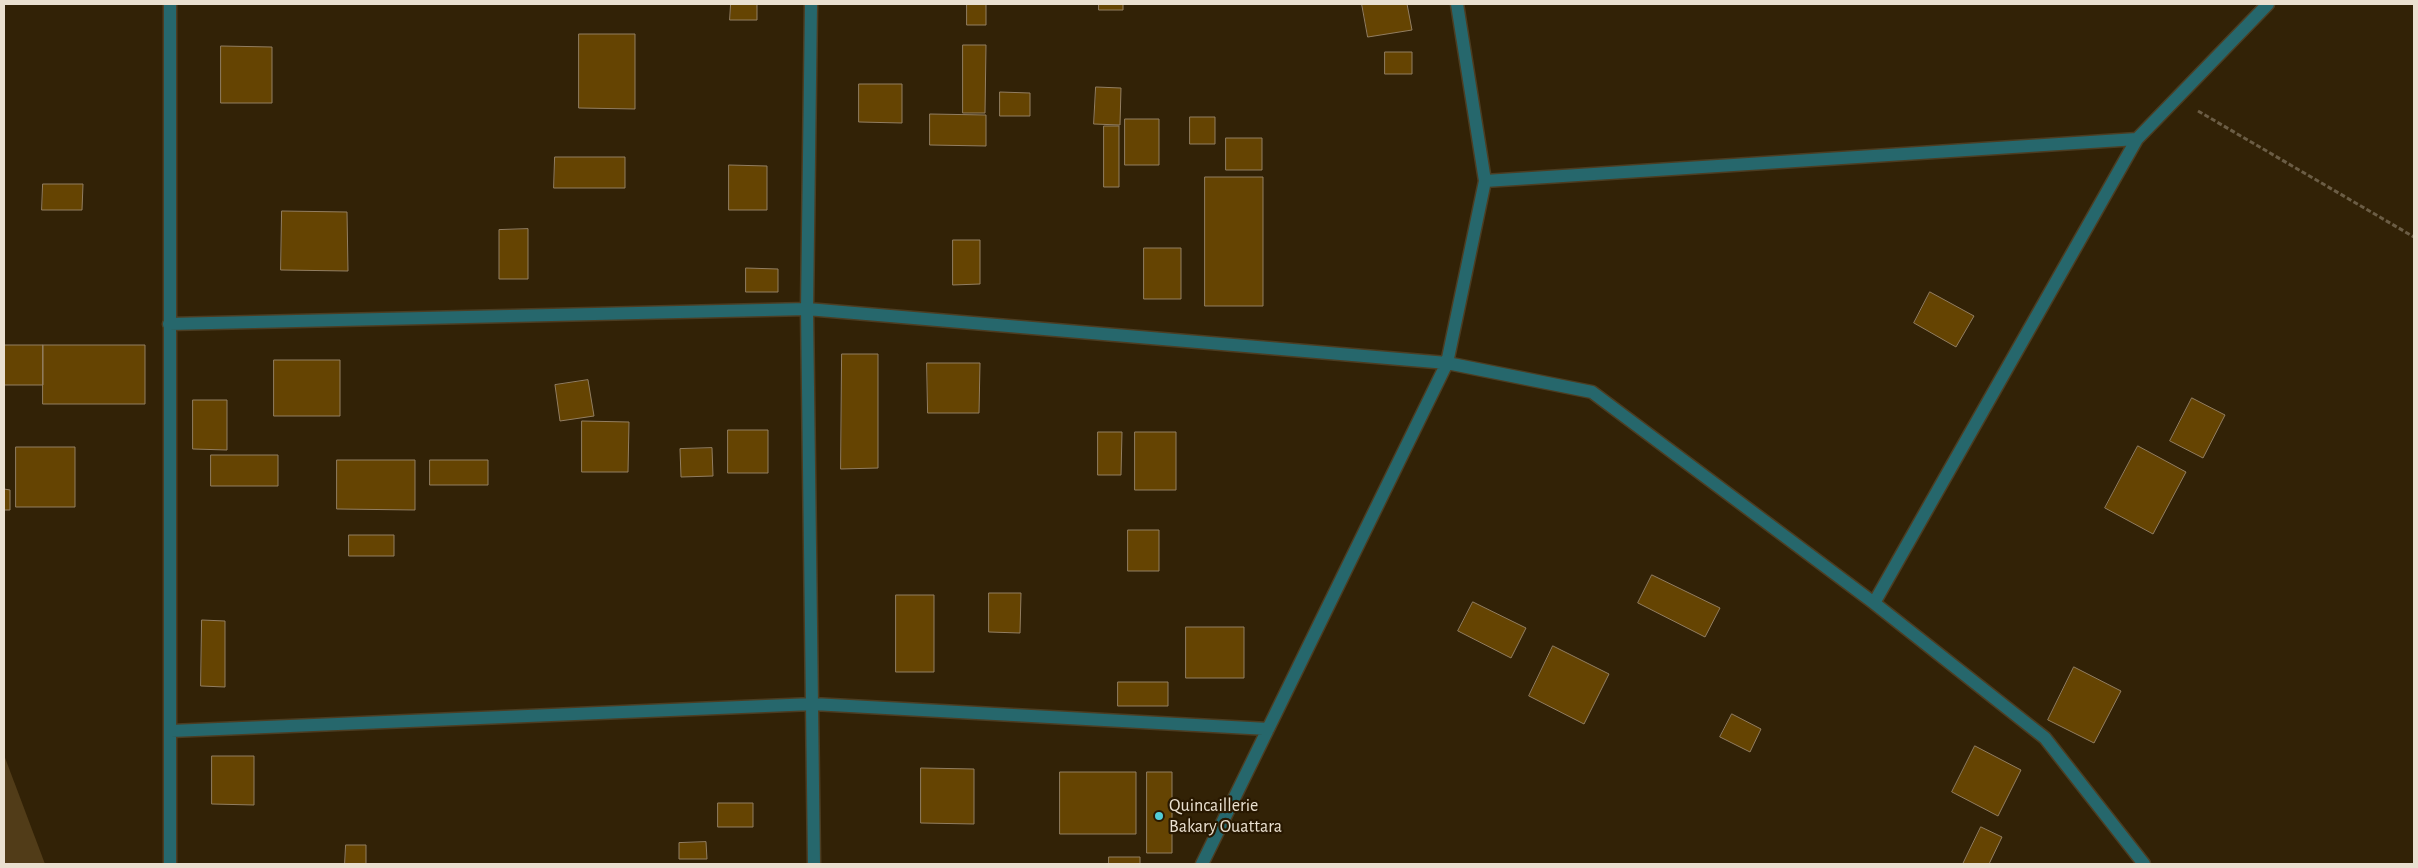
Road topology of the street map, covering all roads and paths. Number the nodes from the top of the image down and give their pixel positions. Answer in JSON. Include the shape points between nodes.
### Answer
{"nodes":[{"id":1,"x":170,"y":4,"type":"edge"},
{"id":2,"x":811,"y":4,"type":"edge"},
{"id":3,"x":1457,"y":4,"type":"edge"},
{"id":4,"x":2268,"y":4,"type":"edge"},
{"id":5,"x":2176,"y":98,"type":"junction"},
{"id":6,"x":2137,"y":139,"type":"junction"},
{"id":7,"x":1485,"y":181,"type":"junction"},
{"id":8,"x":2414,"y":237,"type":"edge"},
{"id":9,"x":807,"y":309,"type":"junction"},
{"id":10,"x":170,"y":324,"type":"junction"},
{"id":11,"x":1447,"y":363,"type":"junction"},
{"id":12,"x":1874,"y":603,"type":"junction"},
{"id":13,"x":813,"y":704,"type":"junction"},
{"id":14,"x":1268,"y":729,"type":"junction"},
{"id":15,"x":171,"y":731,"type":"junction"},
{"id":16,"x":170,"y":864,"type":"edge"},
{"id":17,"x":814,"y":864,"type":"edge"},
{"id":18,"x":1202,"y":864,"type":"edge"},
{"id":19,"x":2144,"y":864,"type":"edge"}],
"edges":[{"from":1,"to":10,"type":"street"},
{"from":2,"to":9,"type":"street"},
{"from":3,"to":7,"type":"street"},
{"from":4,"to":5,"type":"street"},
{"from":5,"to":6,"type":"street"},
{"from":5,"to":8,"type":"path"},
{"from":6,"to":7,"type":"street"},
{"from":6,"to":12,"type":"street"},
{"from":7,"to":11,"type":"street"},
{"from":9,"to":10,"type":"street"},
{"from":9,"to":11,"type":"street"},
{"from":9,"to":13,"type":"street"},
{"from":10,"to":15,"type":"street"},
{"from":11,"to":12,"type":"street","via":[[1592,392]]},
{"from":11,"to":14,"type":"street"},
{"from":12,"to":19,"type":"street","via":[[2046,738]]},
{"from":13,"to":14,"type":"street"},
{"from":13,"to":15,"type":"street"},
{"from":13,"to":17,"type":"street"},
{"from":14,"to":18,"type":"street"},
{"from":15,"to":16,"type":"street"}]}
